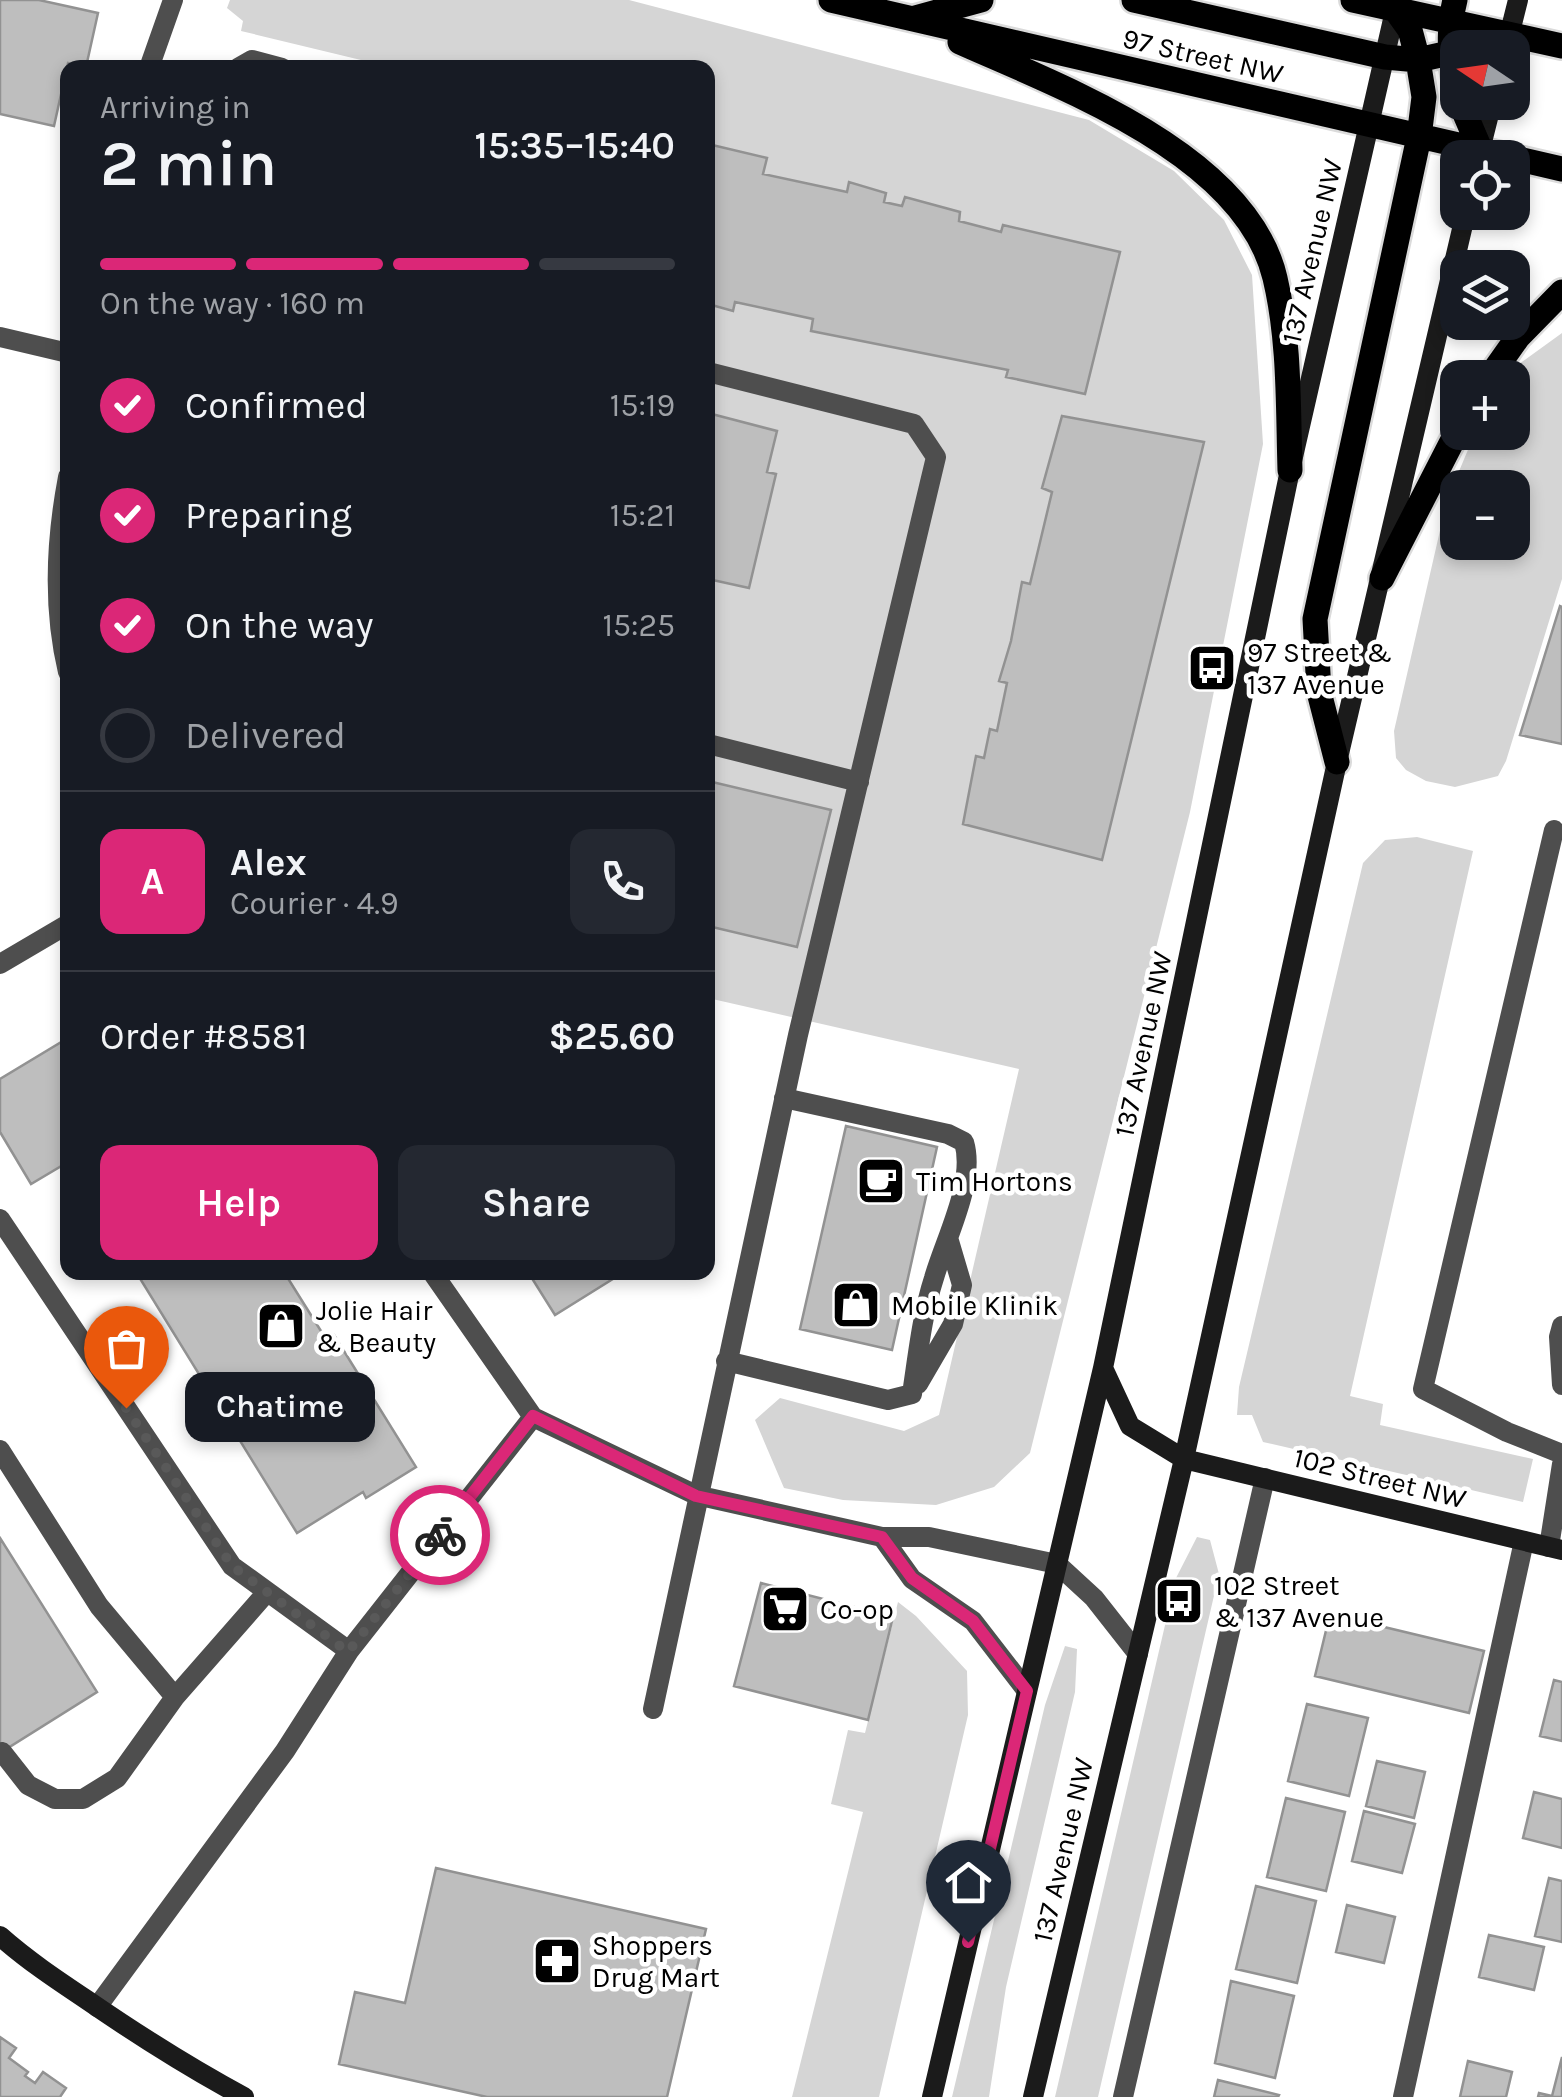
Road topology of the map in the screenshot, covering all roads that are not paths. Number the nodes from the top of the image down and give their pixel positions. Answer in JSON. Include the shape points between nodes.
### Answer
{"nodes":[{"id":1,"x":174,"y":0,"type":"edge"},
{"id":2,"x":830,"y":0,"type":"edge"},
{"id":3,"x":981,"y":0,"type":"edge"},
{"id":4,"x":1134,"y":0,"type":"edge"},
{"id":5,"x":1354,"y":0,"type":"edge"},
{"id":6,"x":1518,"y":0,"type":"edge"},
{"id":7,"x":1396,"y":4,"type":"edge"},
{"id":8,"x":1452,"y":11,"type":"edge"},
{"id":9,"x":910,"y":19,"type":"junction"},
{"id":10,"x":1487,"y":30,"type":"edge"},
{"id":11,"x":1511,"y":30,"type":"edge"},
{"id":12,"x":1530,"y":43,"type":"edge"},
{"id":13,"x":1562,"y":46,"type":"edge"},
{"id":14,"x":1440,"y":55,"type":"edge"},
{"id":15,"x":1385,"y":57,"type":"junction"},
{"id":16,"x":151,"y":60,"type":"edge"},
{"id":17,"x":1418,"y":60,"type":"junction"},
{"id":18,"x":1369,"y":126,"type":"junction"},
{"id":19,"x":1419,"y":137,"type":"junction"},
{"id":20,"x":1440,"y":143,"type":"edge"},
{"id":21,"x":1530,"y":163,"type":"edge"},
{"id":22,"x":1562,"y":169,"type":"edge"},
{"id":23,"x":1462,"y":230,"type":"edge"},
{"id":24,"x":1562,"y":292,"type":"edge"},
{"id":25,"x":0,"y":337,"type":"edge"},
{"id":26,"x":60,"y":350,"type":"edge"},
{"id":27,"x":1502,"y":360,"type":"edge"},
{"id":28,"x":715,"y":374,"type":"edge"},
{"id":29,"x":1448,"y":450,"type":"edge"},
{"id":30,"x":1290,"y":470,"type":"junction"},
{"id":31,"x":60,"y":544,"type":"edge"},
{"id":32,"x":1382,"y":578,"type":"junction"},
{"id":33,"x":60,"y":614,"type":"edge"},
{"id":34,"x":715,"y":746,"type":"edge"},
{"id":35,"x":1338,"y":762,"type":"junction"},
{"id":36,"x":859,"y":782,"type":"junction"},
{"id":37,"x":1554,"y":830,"type":"dead end"},
{"id":38,"x":60,"y":929,"type":"edge"},
{"id":39,"x":0,"y":964,"type":"edge"},
{"id":40,"x":784,"y":1098,"type":"junction"},
{"id":41,"x":0,"y":1219,"type":"edge"},
{"id":42,"x":949,"y":1241,"type":"junction"},
{"id":43,"x":438,"y":1280,"type":"edge"},
{"id":44,"x":1562,"y":1326,"type":"edge"},
{"id":45,"x":726,"y":1361,"type":"junction"},
{"id":46,"x":1103,"y":1368,"type":"junction"},
{"id":47,"x":1562,"y":1385,"type":"edge"},
{"id":48,"x":912,"y":1394,"type":"junction"},
{"id":49,"x":533,"y":1416,"type":"junction"},
{"id":50,"x":0,"y":1450,"type":"edge"},
{"id":51,"x":1562,"y":1454,"type":"edge"},
{"id":52,"x":1184,"y":1459,"type":"junction"},
{"id":53,"x":1562,"y":1464,"type":"edge"},
{"id":54,"x":1265,"y":1478,"type":"junction"},
{"id":55,"x":696,"y":1496,"type":"junction"},
{"id":56,"x":882,"y":1537,"type":"junction"},
{"id":57,"x":1524,"y":1541,"type":"junction"},
{"id":58,"x":1556,"y":1548,"type":"edge"},
{"id":59,"x":1057,"y":1564,"type":"junction"},
{"id":60,"x":267,"y":1592,"type":"junction"},
{"id":61,"x":348,"y":1652,"type":"junction"},
{"id":62,"x":1138,"y":1654,"type":"junction"},
{"id":63,"x":1027,"y":1691,"type":"junction"},
{"id":64,"x":175,"y":1697,"type":"junction"},
{"id":65,"x":652,"y":1708,"type":"dead end"},
{"id":66,"x":2,"y":1752,"type":"edge"},
{"id":67,"x":0,"y":1936,"type":"edge"},
{"id":68,"x":98,"y":2008,"type":"junction"},
{"id":69,"x":244,"y":2097,"type":"edge"},
{"id":70,"x":932,"y":2097,"type":"edge"},
{"id":71,"x":1033,"y":2097,"type":"edge"},
{"id":72,"x":1122,"y":2097,"type":"edge"},
{"id":73,"x":1403,"y":2097,"type":"edge"}],
"edges":[{"from":1,"to":16,"type":"street"},
{"from":2,"to":9,"type":"main road","name":"97 Street NW"},
{"from":3,"to":9,"type":"main road"},
{"from":4,"to":15,"type":"main road"},
{"from":5,"to":7,"type":"main road"},
{"from":6,"to":11,"type":"main road"},
{"from":7,"to":8,"type":"main road"},
{"from":7,"to":15,"type":"main road","name":"137 Avenue NW"},
{"from":7,"to":17,"type":"main road"},
{"from":8,"to":10,"type":"main road"},
{"from":9,"to":18,"type":"main road","name":"97 Street NW"},
{"from":9,"to":30,"type":"main road","via":[[1102,106],[1174,149],[1230,197],[1275,275],[1286,345]]},
{"from":12,"to":13,"type":"main road"},
{"from":14,"to":17,"type":"main road"},
{"from":15,"to":17,"type":"main road"},
{"from":15,"to":18,"type":"main road","name":"137 Avenue NW"},
{"from":17,"to":19,"type":"main road","via":[[1424,97]]},
{"from":18,"to":19,"type":"main road","name":"97 Street NW"},
{"from":18,"to":30,"type":"main road","name":"137 Avenue NW"},
{"from":19,"to":20,"type":"main road","name":"97 Street NW"},
{"from":19,"to":35,"type":"main road","via":[[1315,618],[1319,692]]},
{"from":21,"to":22,"type":"main road","name":"97 Street NW"},
{"from":23,"to":32,"type":"main road","name":"137 Avenue NW"},
{"from":24,"to":27,"type":"main road"},
{"from":25,"to":26,"type":"street"},
{"from":28,"to":36,"type":"street","via":[[914,424],[936,457]]},
{"from":29,"to":32,"type":"main road"},
{"from":30,"to":46,"type":"main road","name":"137 Avenue NW"},
{"from":31,"to":33,"type":"street"},
{"from":32,"to":35,"type":"main road","name":"137 Avenue NW"},
{"from":34,"to":36,"type":"street"},
{"from":35,"to":52,"type":"main road","name":"137 Avenue NW"},
{"from":36,"to":40,"type":"street"},
{"from":37,"to":51,"type":"street","via":[[1423,1389]]},
{"from":38,"to":39,"type":"street"},
{"from":40,"to":42,"type":"street","via":[[964,1142],[968,1157]]},
{"from":40,"to":45,"type":"street"},
{"from":41,"to":60,"type":"street","via":[[232,1566]]},
{"from":42,"to":48,"type":"street","via":[[922,1323]]},
{"from":42,"to":48,"type":"street","via":[[962,1285],[956,1311]]},
{"from":43,"to":49,"type":"street"},
{"from":44,"to":47,"type":"street"},
{"from":45,"to":48,"type":"street","via":[[888,1400]]},
{"from":45,"to":55,"type":"street"},
{"from":46,"to":52,"type":"main road","name":"102 Street NW","via":[[1130,1426]]},
{"from":46,"to":59,"type":"main road","name":"137 Avenue NW"},
{"from":49,"to":55,"type":"street"},
{"from":49,"to":61,"type":"street"},
{"from":50,"to":64,"type":"street","via":[[99,1606]]},
{"from":52,"to":54,"type":"main road","name":"102 Street NW"},
{"from":52,"to":62,"type":"main road","name":"137 Avenue NW"},
{"from":53,"to":58,"type":"street"},
{"from":54,"to":57,"type":"main road","name":"102 Street NW"},
{"from":54,"to":72,"type":"street"},
{"from":55,"to":56,"type":"street"},
{"from":55,"to":65,"type":"street"},
{"from":56,"to":59,"type":"street","via":[[929,1536]]},
{"from":56,"to":63,"type":"street","via":[[912,1578],[973,1621]]},
{"from":57,"to":58,"type":"main road","name":"102 Street NW"},
{"from":57,"to":73,"type":"street"},
{"from":59,"to":62,"type":"street"},
{"from":59,"to":63,"type":"main road","name":"137 Avenue NW"},
{"from":60,"to":61,"type":"street"},
{"from":60,"to":64,"type":"street"},
{"from":61,"to":68,"type":"street","via":[[285,1751]]},
{"from":62,"to":71,"type":"main road","name":"137 Avenue NW"},
{"from":63,"to":70,"type":"main road","name":"137 Avenue NW"},
{"from":64,"to":66,"type":"street","via":[[117,1778],[83,1798],[55,1799],[28,1785]]},
{"from":67,"to":68,"type":"main road"},
{"from":68,"to":69,"type":"main road"}]}
